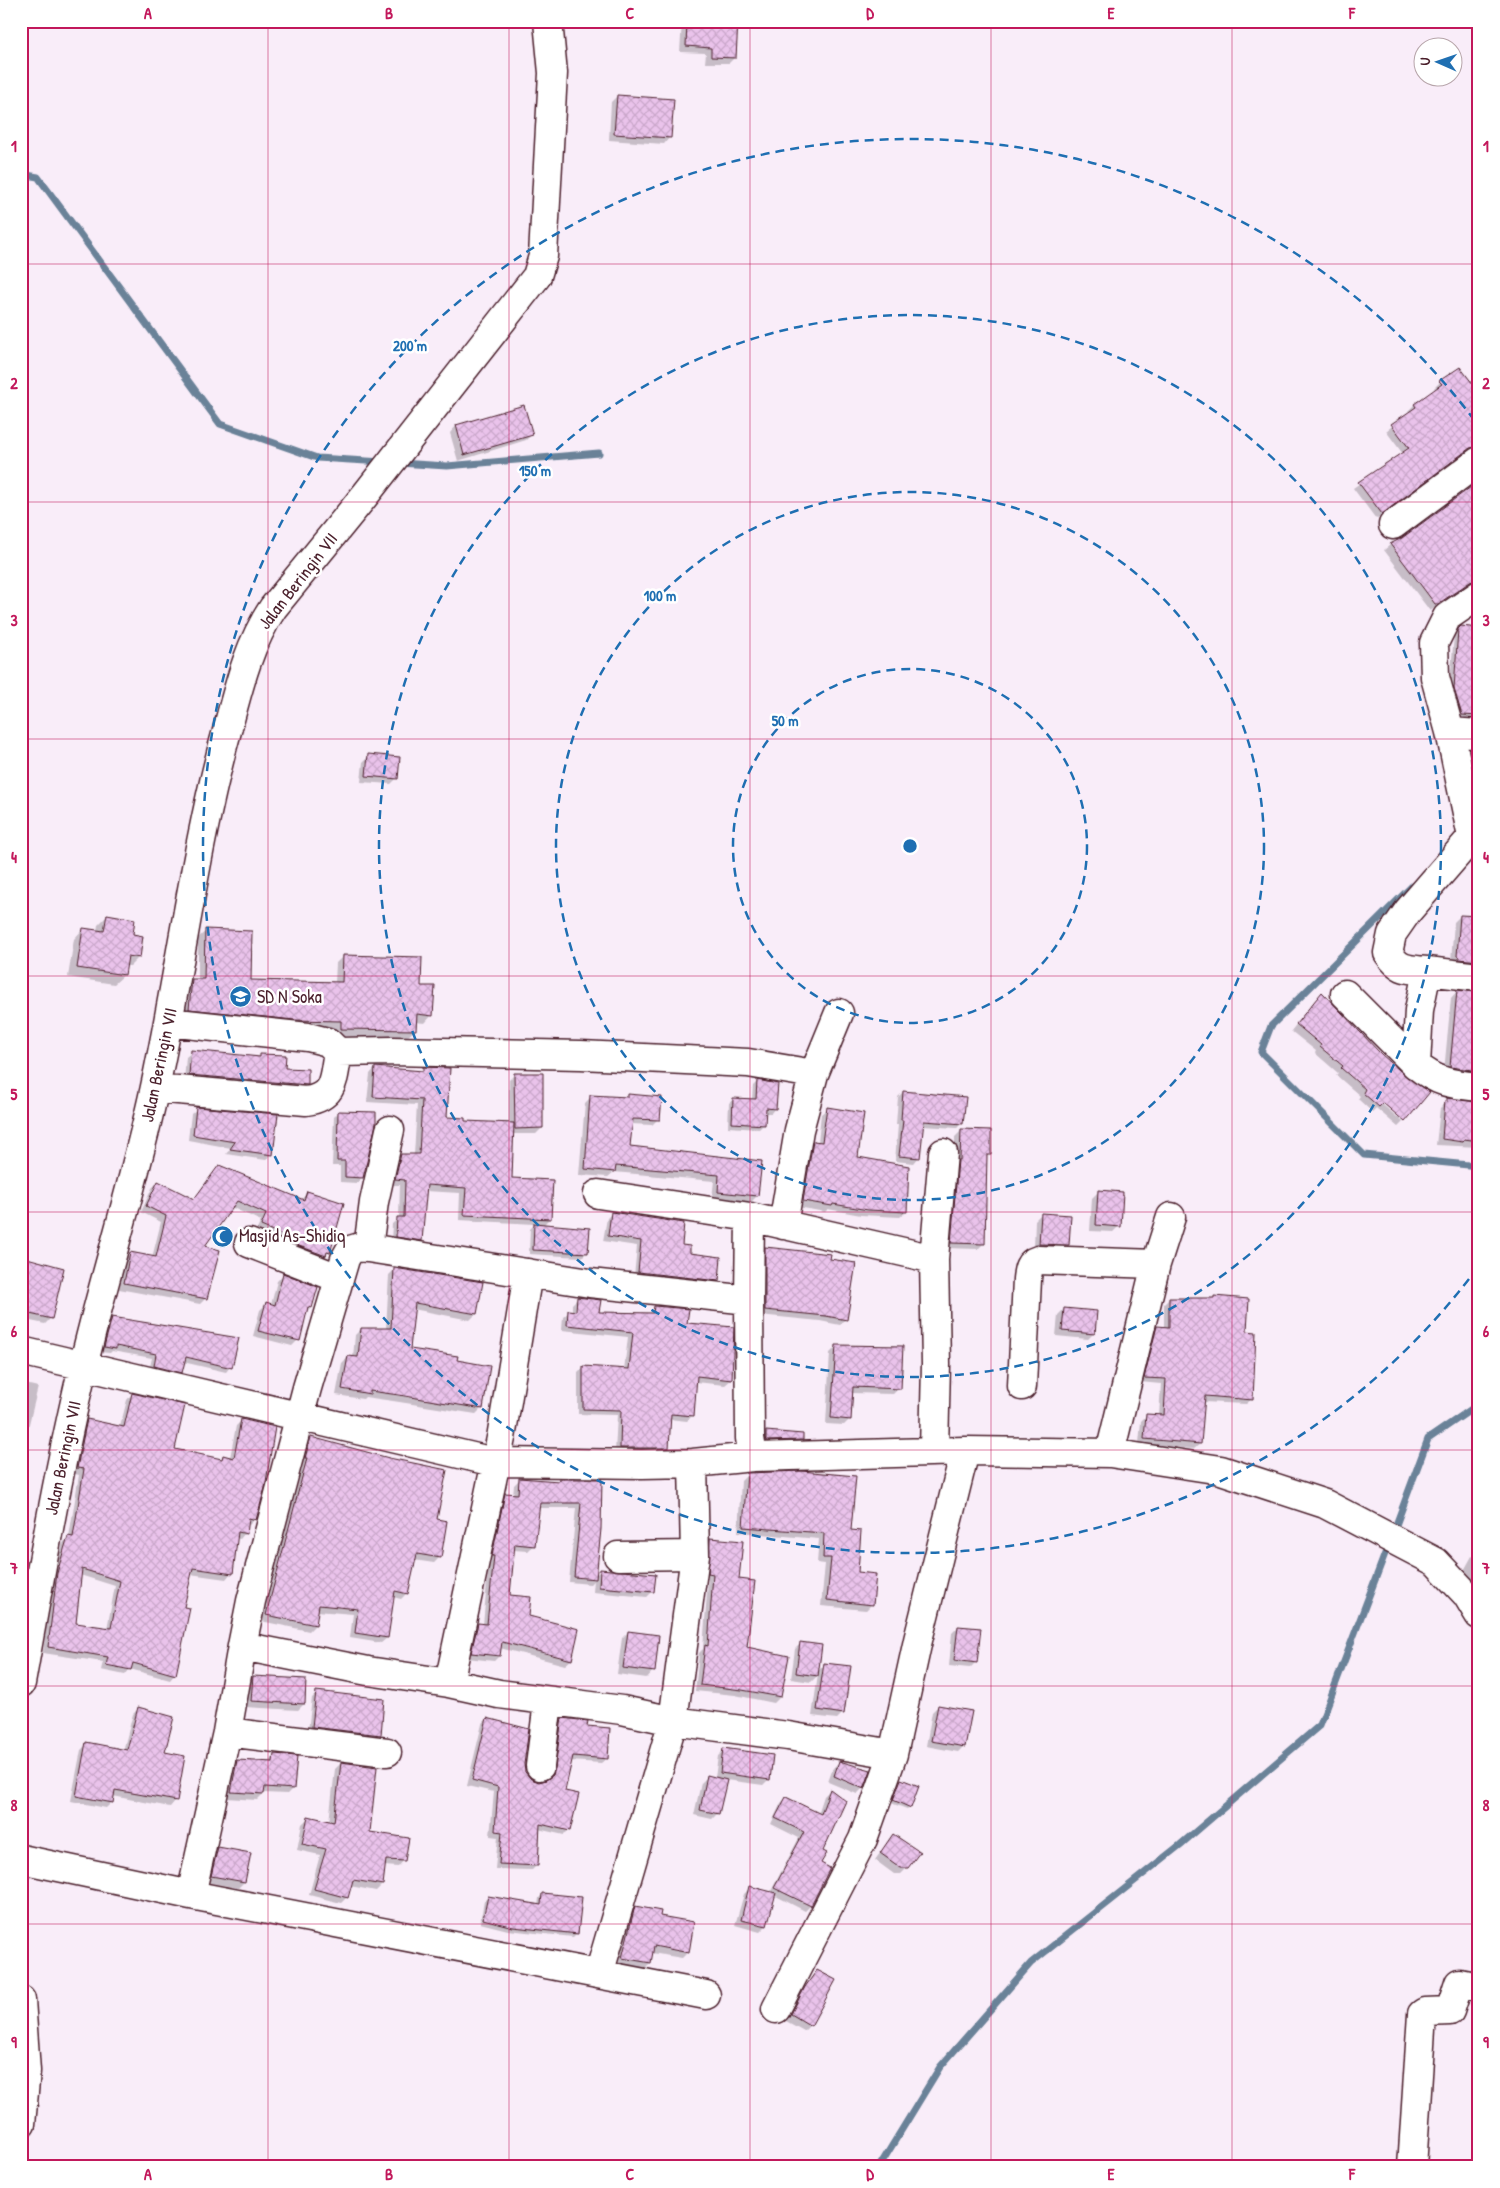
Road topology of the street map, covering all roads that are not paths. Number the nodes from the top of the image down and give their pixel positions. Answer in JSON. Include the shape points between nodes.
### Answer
{"nodes":[{"id":1,"x":548,"y":21,"type":"edge"},
{"id":2,"x":1479,"y":461,"type":"edge"},
{"id":3,"x":1393,"y":525,"type":"dead end"},
{"id":4,"x":1473,"y":605,"type":"edge"},
{"id":5,"x":1450,"y":732,"type":"junction"},
{"id":6,"x":1479,"y":734,"type":"edge"},
{"id":7,"x":1475,"y":837,"type":"edge"},
{"id":8,"x":1428,"y":971,"type":"junction"},
{"id":9,"x":1479,"y":977,"type":"edge"},
{"id":10,"x":1345,"y":994,"type":"dead end"},
{"id":11,"x":839,"y":1013,"type":"dead end"},
{"id":12,"x":168,"y":1022,"type":"junction"},
{"id":13,"x":338,"y":1052,"type":"junction"},
{"id":14,"x":1416,"y":1065,"type":"junction"},
{"id":15,"x":814,"y":1074,"type":"junction"},
{"id":16,"x":155,"y":1088,"type":"junction"},
{"id":17,"x":1479,"y":1088,"type":"edge"},
{"id":18,"x":390,"y":1130,"type":"dead end"},
{"id":19,"x":943,"y":1153,"type":"dead end"},
{"id":20,"x":598,"y":1194,"type":"dead end"},
{"id":21,"x":750,"y":1217,"type":"junction"},
{"id":22,"x":1171,"y":1217,"type":"dead end"},
{"id":23,"x":783,"y":1225,"type":"junction"},
{"id":24,"x":248,"y":1243,"type":"dead end"},
{"id":25,"x":368,"y":1248,"type":"junction"},
{"id":26,"x":934,"y":1259,"type":"junction"},
{"id":27,"x":1156,"y":1264,"type":"junction"},
{"id":28,"x":528,"y":1273,"type":"junction"},
{"id":29,"x":338,"y":1278,"type":"junction"},
{"id":30,"x":749,"y":1300,"type":"junction"},
{"id":31,"x":21,"y":1351,"type":"edge"},
{"id":32,"x":83,"y":1365,"type":"junction"},
{"id":33,"x":1022,"y":1386,"type":"dead end"},
{"id":34,"x":303,"y":1404,"type":"junction"},
{"id":35,"x":751,"y":1448,"type":"junction"},
{"id":36,"x":934,"y":1451,"type":"junction"},
{"id":37,"x":965,"y":1451,"type":"junction"},
{"id":38,"x":497,"y":1452,"type":"junction"},
{"id":39,"x":1110,"y":1453,"type":"junction"},
{"id":40,"x":693,"y":1463,"type":"junction"},
{"id":41,"x":695,"y":1555,"type":"junction"},
{"id":42,"x":618,"y":1556,"type":"dead end"},
{"id":43,"x":1479,"y":1615,"type":"edge"},
{"id":44,"x":242,"y":1646,"type":"junction"},
{"id":45,"x":21,"y":1683,"type":"edge"},
{"id":46,"x":449,"y":1683,"type":"junction"},
{"id":47,"x":548,"y":1702,"type":"junction"},
{"id":48,"x":673,"y":1721,"type":"junction"},
{"id":49,"x":227,"y":1732,"type":"junction"},
{"id":50,"x":386,"y":1752,"type":"dead end"},
{"id":51,"x":893,"y":1754,"type":"junction"},
{"id":52,"x":540,"y":1766,"type":"dead end"},
{"id":53,"x":21,"y":1859,"type":"edge"},
{"id":54,"x":190,"y":1895,"type":"junction"},
{"id":55,"x":599,"y":1974,"type":"junction"},
{"id":56,"x":1479,"y":1987,"type":"edge"},
{"id":57,"x":706,"y":1995,"type":"dead end"},
{"id":58,"x":776,"y":2010,"type":"dead end"},
{"id":59,"x":22,"y":2011,"type":"edge"},
{"id":60,"x":24,"y":2070,"type":"edge"},
{"id":61,"x":21,"y":2124,"type":"edge"},
{"id":62,"x":1412,"y":2167,"type":"edge"}],
"edges":[{"from":1,"to":12,"type":"street","name":"Jalan Beringin VII","via":[[553,72],[540,267],[530,286],[273,608],[254,641],[217,767]]},
{"from":2,"to":3,"type":"street"},
{"from":4,"to":5,"type":"street","via":[[1447,617],[1434,644],[1435,677]]},
{"from":5,"to":6,"type":"street"},
{"from":5,"to":7,"type":"street"},
{"from":7,"to":8,"type":"street","via":[[1408,910],[1392,934],[1388,953],[1394,962],[1402,968]]},
{"from":8,"to":9,"type":"street"},
{"from":8,"to":14,"type":"street","via":[[1419,1010]]},
{"from":10,"to":14,"type":"street"},
{"from":11,"to":15,"type":"street"},
{"from":12,"to":13,"type":"street","via":[[314,1038],[328,1042]]},
{"from":12,"to":16,"type":"street","name":"Jalan Beringin VII"},
{"from":13,"to":15,"type":"street","via":[[591,1055],[748,1063]]},
{"from":13,"to":16,"type":"street","via":[[330,1090],[326,1095],[306,1101]]},
{"from":14,"to":17,"type":"street","via":[[1445,1084]]},
{"from":15,"to":23,"type":"street","via":[[799,1130]]},
{"from":16,"to":32,"type":"street","name":"Jalan Beringin VII"},
{"from":18,"to":25,"type":"street","via":[[374,1202]]},
{"from":19,"to":26,"type":"street"},
{"from":20,"to":21,"type":"street"},
{"from":21,"to":23,"type":"street"},
{"from":21,"to":30,"type":"street"},
{"from":22,"to":27,"type":"street"},
{"from":23,"to":26,"type":"street"},
{"from":24,"to":29,"type":"street"},
{"from":25,"to":28,"type":"street"},
{"from":25,"to":29,"type":"street","via":[[350,1250]]},
{"from":26,"to":36,"type":"street"},
{"from":27,"to":33,"type":"street","via":[[1033,1262],[1027,1279]]},
{"from":27,"to":39,"type":"street"},
{"from":28,"to":30,"type":"street"},
{"from":28,"to":38,"type":"street"},
{"from":29,"to":34,"type":"street"},
{"from":30,"to":35,"type":"street"},
{"from":31,"to":32,"type":"street"},
{"from":32,"to":34,"type":"street"},
{"from":32,"to":45,"type":"street","name":"Jalan Beringin VII"},
{"from":34,"to":38,"type":"street"},
{"from":34,"to":44,"type":"street"},
{"from":35,"to":36,"type":"street"},
{"from":35,"to":40,"type":"street"},
{"from":36,"to":37,"type":"street"},
{"from":37,"to":39,"type":"street"},
{"from":37,"to":51,"type":"street"},
{"from":38,"to":40,"type":"street","via":[[642,1464]]},
{"from":38,"to":46,"type":"street"},
{"from":39,"to":43,"type":"street","via":[[1221,1470],[1326,1504],[1436,1562],[1467,1595]]},
{"from":40,"to":41,"type":"street"},
{"from":41,"to":42,"type":"street"},
{"from":41,"to":48,"type":"street"},
{"from":44,"to":46,"type":"street"},
{"from":44,"to":49,"type":"street"},
{"from":46,"to":47,"type":"street"},
{"from":47,"to":48,"type":"street","via":[[622,1710]]},
{"from":47,"to":52,"type":"street"},
{"from":48,"to":51,"type":"street"},
{"from":48,"to":55,"type":"street"},
{"from":49,"to":50,"type":"street"},
{"from":49,"to":54,"type":"street"},
{"from":51,"to":58,"type":"street","via":[[863,1839]]},
{"from":53,"to":54,"type":"street"},
{"from":54,"to":55,"type":"street"},
{"from":55,"to":57,"type":"street"},
{"from":56,"to":62,"type":"street","via":[[1459,1983],[1450,2011],[1422,2014]]},
{"from":59,"to":60,"type":"street"},
{"from":60,"to":61,"type":"street"}]}
